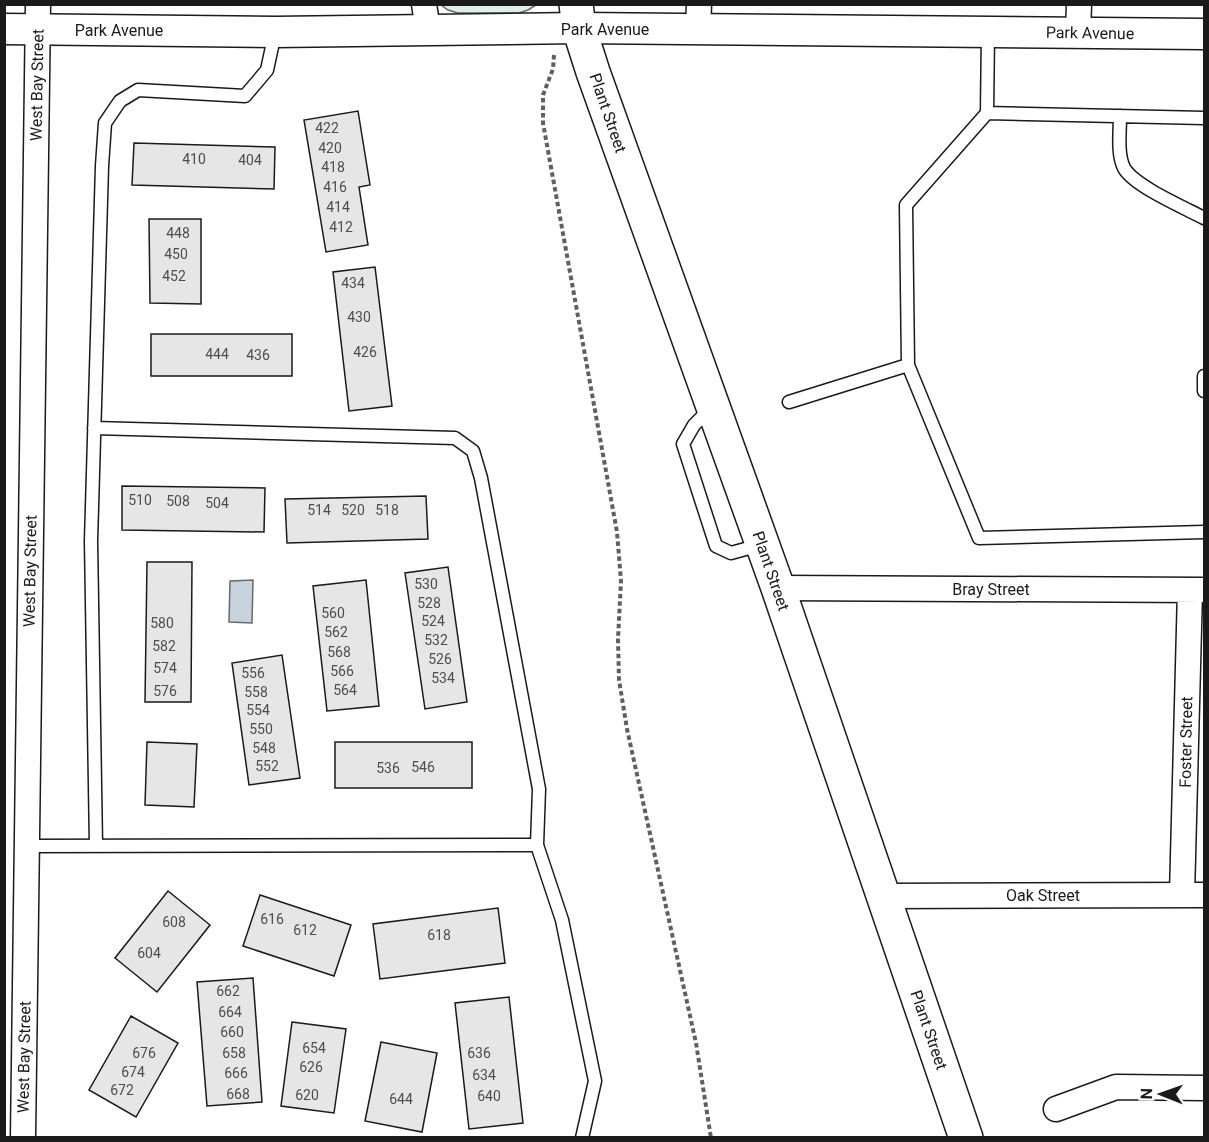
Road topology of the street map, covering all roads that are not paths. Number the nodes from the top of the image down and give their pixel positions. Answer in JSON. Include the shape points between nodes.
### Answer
{"nodes":[{"id":1,"x":577,"y":16,"type":"edge"},
{"id":2,"x":37,"y":17,"type":"edge"},
{"id":3,"x":426,"y":17,"type":"edge"},
{"id":4,"x":699,"y":17,"type":"edge"},
{"id":5,"x":1078,"y":19,"type":"edge"},
{"id":6,"x":4,"y":29,"type":"edge"},
{"id":7,"x":988,"y":31,"type":"junction"},
{"id":8,"x":275,"y":32,"type":"junction"},
{"id":9,"x":1204,"y":34,"type":"edge"},
{"id":10,"x":987,"y":113,"type":"junction"},
{"id":11,"x":1120,"y":116,"type":"junction"},
{"id":12,"x":1204,"y":118,"type":"edge"},
{"id":13,"x":1204,"y":218,"type":"edge"},
{"id":14,"x":908,"y":365,"type":"junction"},
{"id":15,"x":1204,"y":376,"type":"edge"},
{"id":16,"x":1204,"y":391,"type":"edge"},
{"id":17,"x":789,"y":402,"type":"dead end"},
{"id":18,"x":712,"y":406,"type":"junction"},
{"id":19,"x":94,"y":428,"type":"junction"},
{"id":20,"x":1204,"y":532,"type":"edge"},
{"id":21,"x":762,"y":544,"type":"junction"},
{"id":22,"x":778,"y":588,"type":"junction"},
{"id":23,"x":1197,"y":590,"type":"edge"},
{"id":24,"x":537,"y":845,"type":"junction"},
{"id":25,"x":27,"y":846,"type":"junction"},
{"id":26,"x":96,"y":846,"type":"junction"},
{"id":27,"x":1193,"y":895,"type":"edge"},
{"id":28,"x":882,"y":896,"type":"junction"},
{"id":29,"x":15,"y":980,"type":"edge"},
{"id":30,"x":1204,"y":1088,"type":"edge"},
{"id":31,"x":1056,"y":1109,"type":"dead end"},
{"id":32,"x":23,"y":1137,"type":"edge"},
{"id":33,"x":582,"y":1137,"type":"edge"},
{"id":34,"x":966,"y":1137,"type":"edge"}],
"edges":[{"from":1,"to":3,"type":"street","name":"Park Avenue"},
{"from":1,"to":4,"type":"street","name":"Park Avenue"},
{"from":1,"to":18,"type":"main road","name":"Plant Street"},
{"from":2,"to":6,"type":"street","name":"Park Avenue"},
{"from":2,"to":8,"type":"street","name":"Park Avenue"},
{"from":2,"to":25,"type":"street","name":"West Bay Street"},
{"from":3,"to":8,"type":"street","name":"Park Avenue"},
{"from":4,"to":7,"type":"street","name":"Park Avenue"},
{"from":5,"to":7,"type":"street","name":"Park Avenue"},
{"from":5,"to":9,"type":"street","name":"Park Avenue"},
{"from":7,"to":10,"type":"lane"},
{"from":8,"to":19,"type":"lane","via":[[267,70],[244,96],[138,90],[120,101],[105,123]]},
{"from":10,"to":11,"type":"lane"},
{"from":10,"to":14,"type":"lane","via":[[906,205]]},
{"from":11,"to":12,"type":"lane"},
{"from":11,"to":13,"type":"lane","via":[[1124,167],[1134,180]]},
{"from":14,"to":17,"type":"lane"},
{"from":14,"to":20,"type":"lane","via":[[979,538]]},
{"from":15,"to":16,"type":"lane"},
{"from":18,"to":21,"type":"main road","name":"Plant Street"},
{"from":18,"to":21,"type":"lane","via":[[683,444],[716,546],[731,554]]},
{"from":19,"to":24,"type":"lane","via":[[455,438],[473,451],[539,789]]},
{"from":19,"to":26,"type":"lane","via":[[91,541]]},
{"from":21,"to":22,"type":"main road","name":"Plant Street"},
{"from":22,"to":23,"type":"street","name":"Bray Street"},
{"from":22,"to":28,"type":"main road","name":"Plant Street"},
{"from":23,"to":27,"type":"street","name":"Foster Street"},
{"from":24,"to":26,"type":"lane"},
{"from":24,"to":33,"type":"lane","via":[[562,920],[595,1081]]},
{"from":25,"to":26,"type":"lane"},
{"from":25,"to":29,"type":"street","name":"West Bay Street"},
{"from":27,"to":28,"type":"street","name":"Oak Street"},
{"from":28,"to":34,"type":"main road","name":"Plant Street"},
{"from":29,"to":32,"type":"street","name":"West Bay Street"},
{"from":30,"to":31,"type":"street","via":[[1116,1087]]}]}
